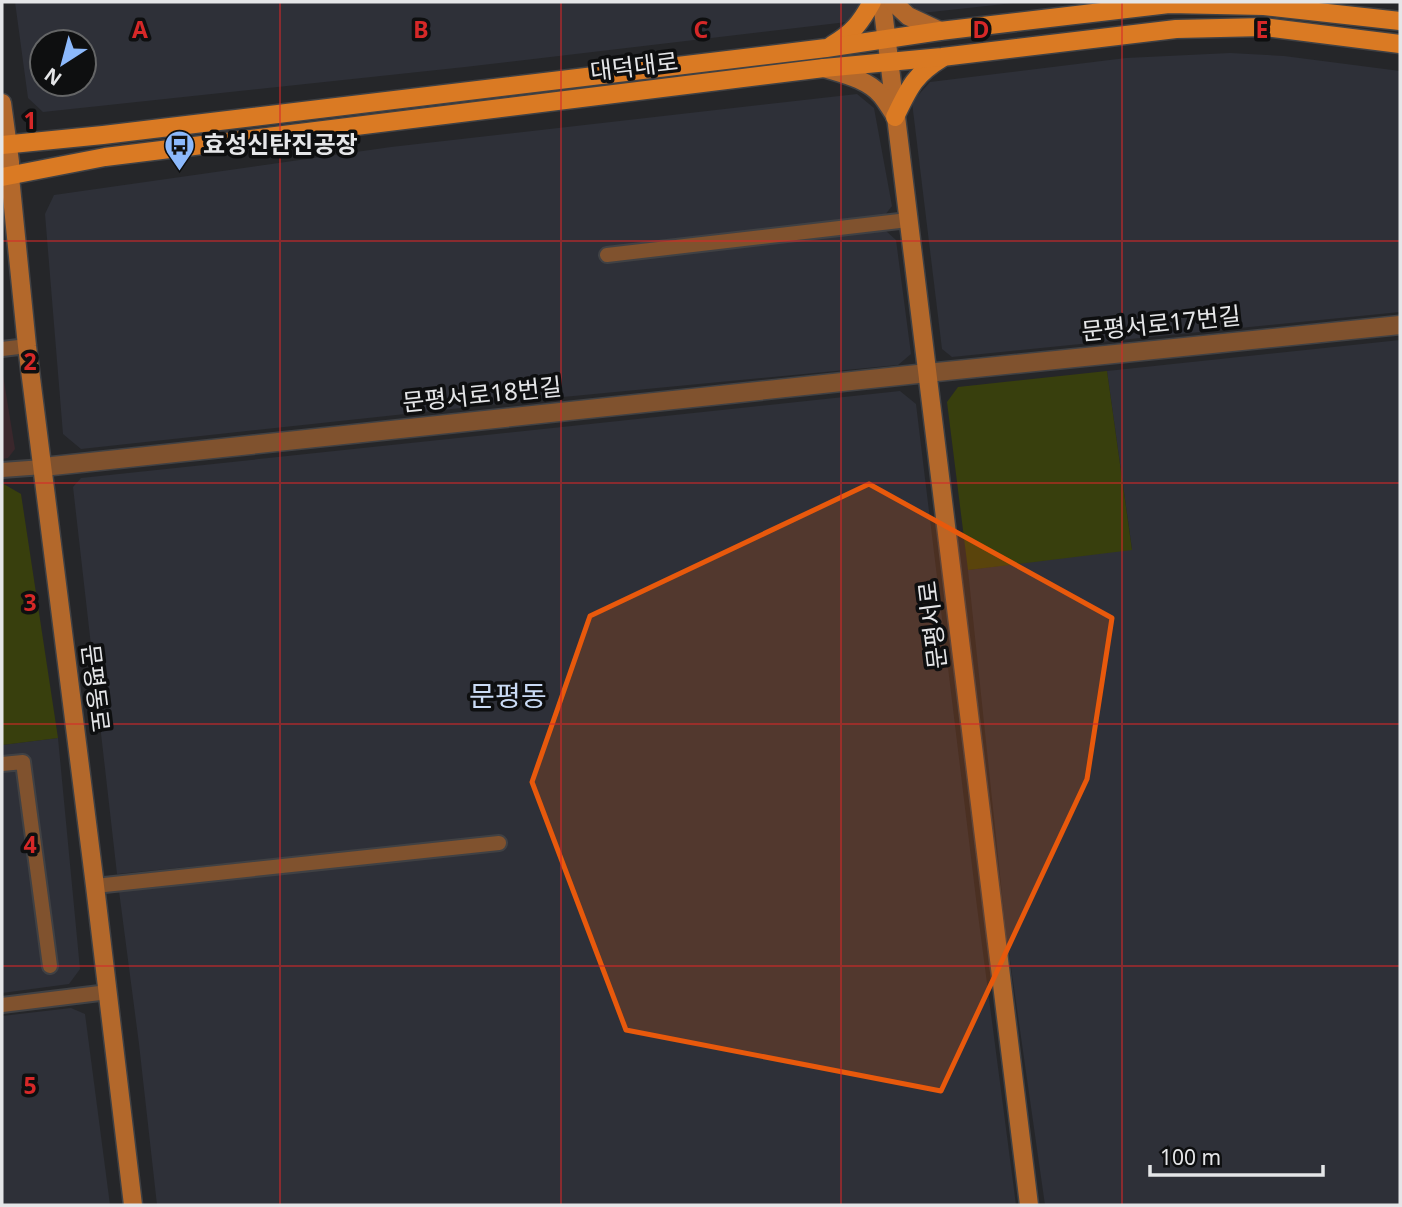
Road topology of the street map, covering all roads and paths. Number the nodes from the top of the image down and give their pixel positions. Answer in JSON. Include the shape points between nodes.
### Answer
{"nodes":[{"id":1,"x":872,"y":2,"type":"edge"},
{"id":2,"x":882,"y":2,"type":"edge"},
{"id":3,"x":893,"y":2,"type":"edge"},
{"id":4,"x":1400,"y":21,"type":"edge"},
{"id":5,"x":940,"y":31,"type":"junction"},
{"id":6,"x":887,"y":38,"type":"junction"},
{"id":7,"x":1400,"y":44,"type":"edge"},
{"id":8,"x":826,"y":48,"type":"junction"},
{"id":9,"x":942,"y":57,"type":"junction"},
{"id":10,"x":890,"y":62,"type":"junction"},
{"id":11,"x":824,"y":68,"type":"junction"},
{"id":12,"x":2,"y":103,"type":"edge"},
{"id":13,"x":895,"y":117,"type":"junction"},
{"id":14,"x":5,"y":145,"type":"edge"},
{"id":15,"x":6,"y":177,"type":"edge"},
{"id":16,"x":908,"y":220,"type":"junction"},
{"id":17,"x":607,"y":255,"type":"dead end"},
{"id":18,"x":1400,"y":325,"type":"edge"},
{"id":19,"x":27,"y":346,"type":"junction"},
{"id":20,"x":2,"y":349,"type":"edge"},
{"id":21,"x":926,"y":373,"type":"junction"},
{"id":22,"x":43,"y":467,"type":"junction"},
{"id":23,"x":2,"y":470,"type":"edge"},
{"id":24,"x":2,"y":764,"type":"edge"},
{"id":25,"x":499,"y":843,"type":"dead end"},
{"id":26,"x":95,"y":886,"type":"junction"},
{"id":27,"x":50,"y":966,"type":"dead end"},
{"id":28,"x":107,"y":992,"type":"junction"},
{"id":29,"x":2,"y":1006,"type":"edge"},
{"id":30,"x":133,"y":1205,"type":"edge"},
{"id":31,"x":1029,"y":1205,"type":"edge"}],
"edges":[{"from":1,"to":8,"type":"main road","via":[[847,36]]},
{"from":2,"to":6,"type":"main road","name":"문평서로"},
{"from":3,"to":5,"type":"main road","via":[[908,16]]},
{"from":4,"to":5,"type":"main road","name":"대덕대로","via":[[1264,6],[1169,4]]},
{"from":5,"to":6,"type":"main road","name":"대덕대로"},
{"from":6,"to":8,"type":"main road","name":"대덕대로"},
{"from":6,"to":10,"type":"main road","name":"문평서로"},
{"from":7,"to":9,"type":"main road","name":"대덕대로","via":[[1264,27],[1176,29]]},
{"from":8,"to":14,"type":"main road","name":"대덕대로"},
{"from":9,"to":10,"type":"main road","name":"대덕대로"},
{"from":9,"to":13,"type":"main road","via":[[914,80]]},
{"from":10,"to":11,"type":"main road","name":"대덕대로"},
{"from":10,"to":13,"type":"main road","name":"문평서로"},
{"from":11,"to":13,"type":"main road","via":[[868,85]]},
{"from":11,"to":15,"type":"main road","name":"대덕대로","via":[[105,157]]},
{"from":12,"to":14,"type":"main road","name":"문평동로"},
{"from":13,"to":16,"type":"main road","name":"문평서로"},
{"from":14,"to":15,"type":"main road","name":"문평동로"},
{"from":15,"to":19,"type":"main road","name":"문평동로"},
{"from":16,"to":17,"type":"street"},
{"from":16,"to":21,"type":"main road","name":"문평서로"},
{"from":18,"to":21,"type":"street","name":"문평서로17번길"},
{"from":19,"to":20,"type":"street"},
{"from":19,"to":22,"type":"main road","name":"문평동로"},
{"from":21,"to":22,"type":"street","name":"문평서로18번길"},
{"from":21,"to":31,"type":"main road","name":"문평서로"},
{"from":22,"to":23,"type":"street"},
{"from":22,"to":26,"type":"main road","name":"문평동로"},
{"from":24,"to":27,"type":"street","via":[[23,762]]},
{"from":25,"to":26,"type":"street"},
{"from":26,"to":28,"type":"main road","name":"문평동로"},
{"from":28,"to":29,"type":"street"},
{"from":28,"to":30,"type":"main road","name":"문평동로"}]}
